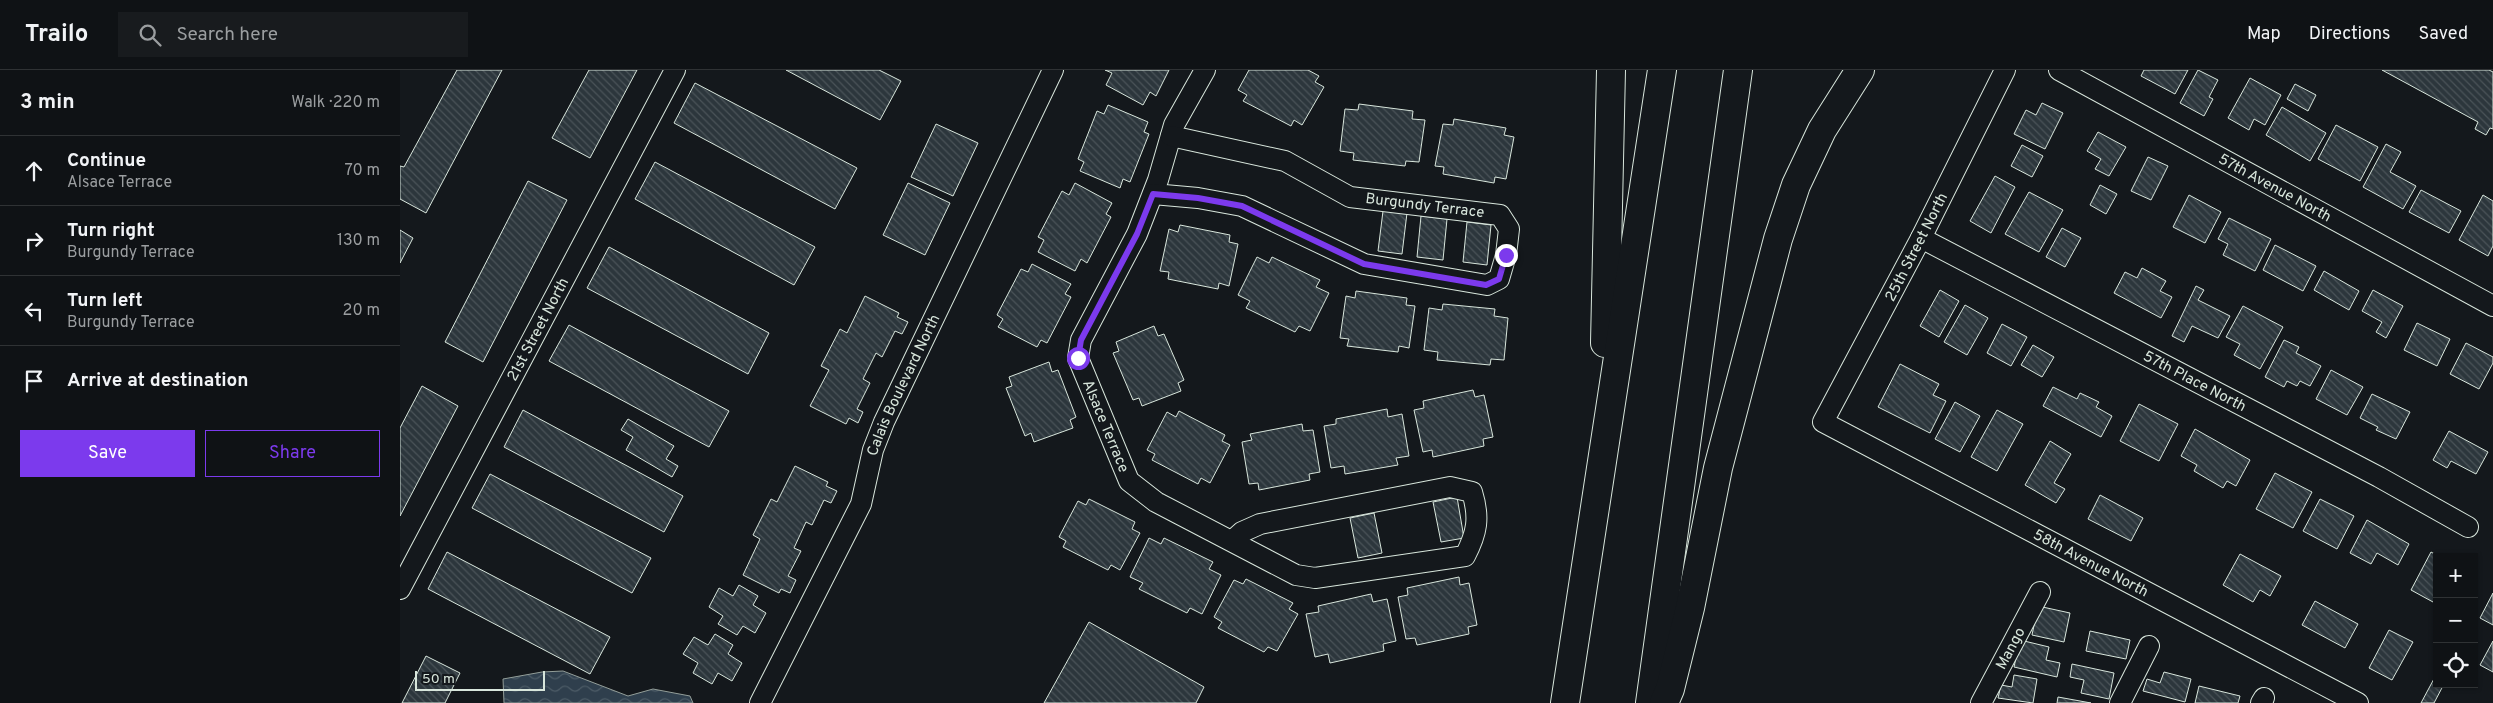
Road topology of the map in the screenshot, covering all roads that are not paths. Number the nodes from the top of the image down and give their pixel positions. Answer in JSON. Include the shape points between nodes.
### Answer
{"nodes":[{"id":1,"x":675,"y":70,"type":"edge"},
{"id":2,"x":1053,"y":70,"type":"edge"},
{"id":3,"x":1205,"y":70,"type":"edge"},
{"id":4,"x":1611,"y":70,"type":"edge"},
{"id":5,"x":1662,"y":70,"type":"edge"},
{"id":6,"x":1738,"y":70,"type":"edge"},
{"id":7,"x":1860,"y":70,"type":"edge"},
{"id":8,"x":2005,"y":70,"type":"edge"},
{"id":9,"x":2059,"y":70,"type":"edge"},
{"id":10,"x":1171,"y":136,"type":"junction"},
{"id":11,"x":1153,"y":194,"type":"junction"},
{"id":12,"x":1921,"y":238,"type":"junction"},
{"id":13,"x":2493,"y":306,"type":"edge"},
{"id":14,"x":1823,"y":422,"type":"joint"},
{"id":15,"x":1596,"y":493,"type":"junction"},
{"id":16,"x":2468,"y":527,"type":"dead end"},
{"id":17,"x":1232,"y":541,"type":"junction"},
{"id":18,"x":400,"y":589,"type":"edge"},
{"id":19,"x":2040,"y":592,"type":"dead end"},
{"id":20,"x":2149,"y":646,"type":"dead end"},
{"id":21,"x":760,"y":703,"type":"edge"},
{"id":22,"x":1565,"y":703,"type":"edge"},
{"id":23,"x":1650,"y":703,"type":"edge"},
{"id":24,"x":1664,"y":703,"type":"edge"},
{"id":25,"x":1982,"y":703,"type":"edge"},
{"id":26,"x":2120,"y":703,"type":"edge"},
{"id":27,"x":2358,"y":703,"type":"edge"}],
"edges":[{"from":1,"to":18,"type":"street","name":"21st Street North"},
{"from":2,"to":21,"type":"street","name":"Calais Boulevard North","via":[[884,422],[873,450],[861,504]]},
{"from":3,"to":10,"type":"street","name":"Alsace Terrace"},
{"from":4,"to":15,"type":"highway","via":[[1604,350]]},
{"from":5,"to":15,"type":"highway"},
{"from":6,"to":23,"type":"highway"},
{"from":7,"to":24,"type":"highway","via":[[1822,130],[1796,185],[1778,240],[1718,468],[1690,608]]},
{"from":8,"to":12,"type":"street","name":"25th Street North"},
{"from":9,"to":13,"type":"street","name":"57th Avenue North"},
{"from":10,"to":11,"type":"street","name":"Alsace Terrace"},
{"from":10,"to":11,"type":"street","name":"Burgundy Terrace","via":[[1285,160],[1350,197],[1500,215],[1509,228],[1499,279],[1486,285],[1364,264],[1242,206]]},
{"from":11,"to":17,"type":"street","name":"Alsace Terrace","via":[[1137,234],[1081,340],[1078,358],[1129,481],[1156,502]]},
{"from":12,"to":14,"type":"street","name":"25th Street North"},
{"from":12,"to":16,"type":"street","name":"57th Place North","via":[[2379,477]]},
{"from":14,"to":27,"type":"street","name":"58th Avenue North"},
{"from":15,"to":22,"type":"highway"},
{"from":17,"to":17,"type":"street","name":"Alsace Terrace","via":[[1296,575],[1315,578],[1465,556],[1476,536],[1478,509],[1472,492],[1450,487],[1260,524],[1242,532]]},
{"from":19,"to":25,"type":"street","name":"Mango"},
{"from":20,"to":26,"type":"street"}]}
